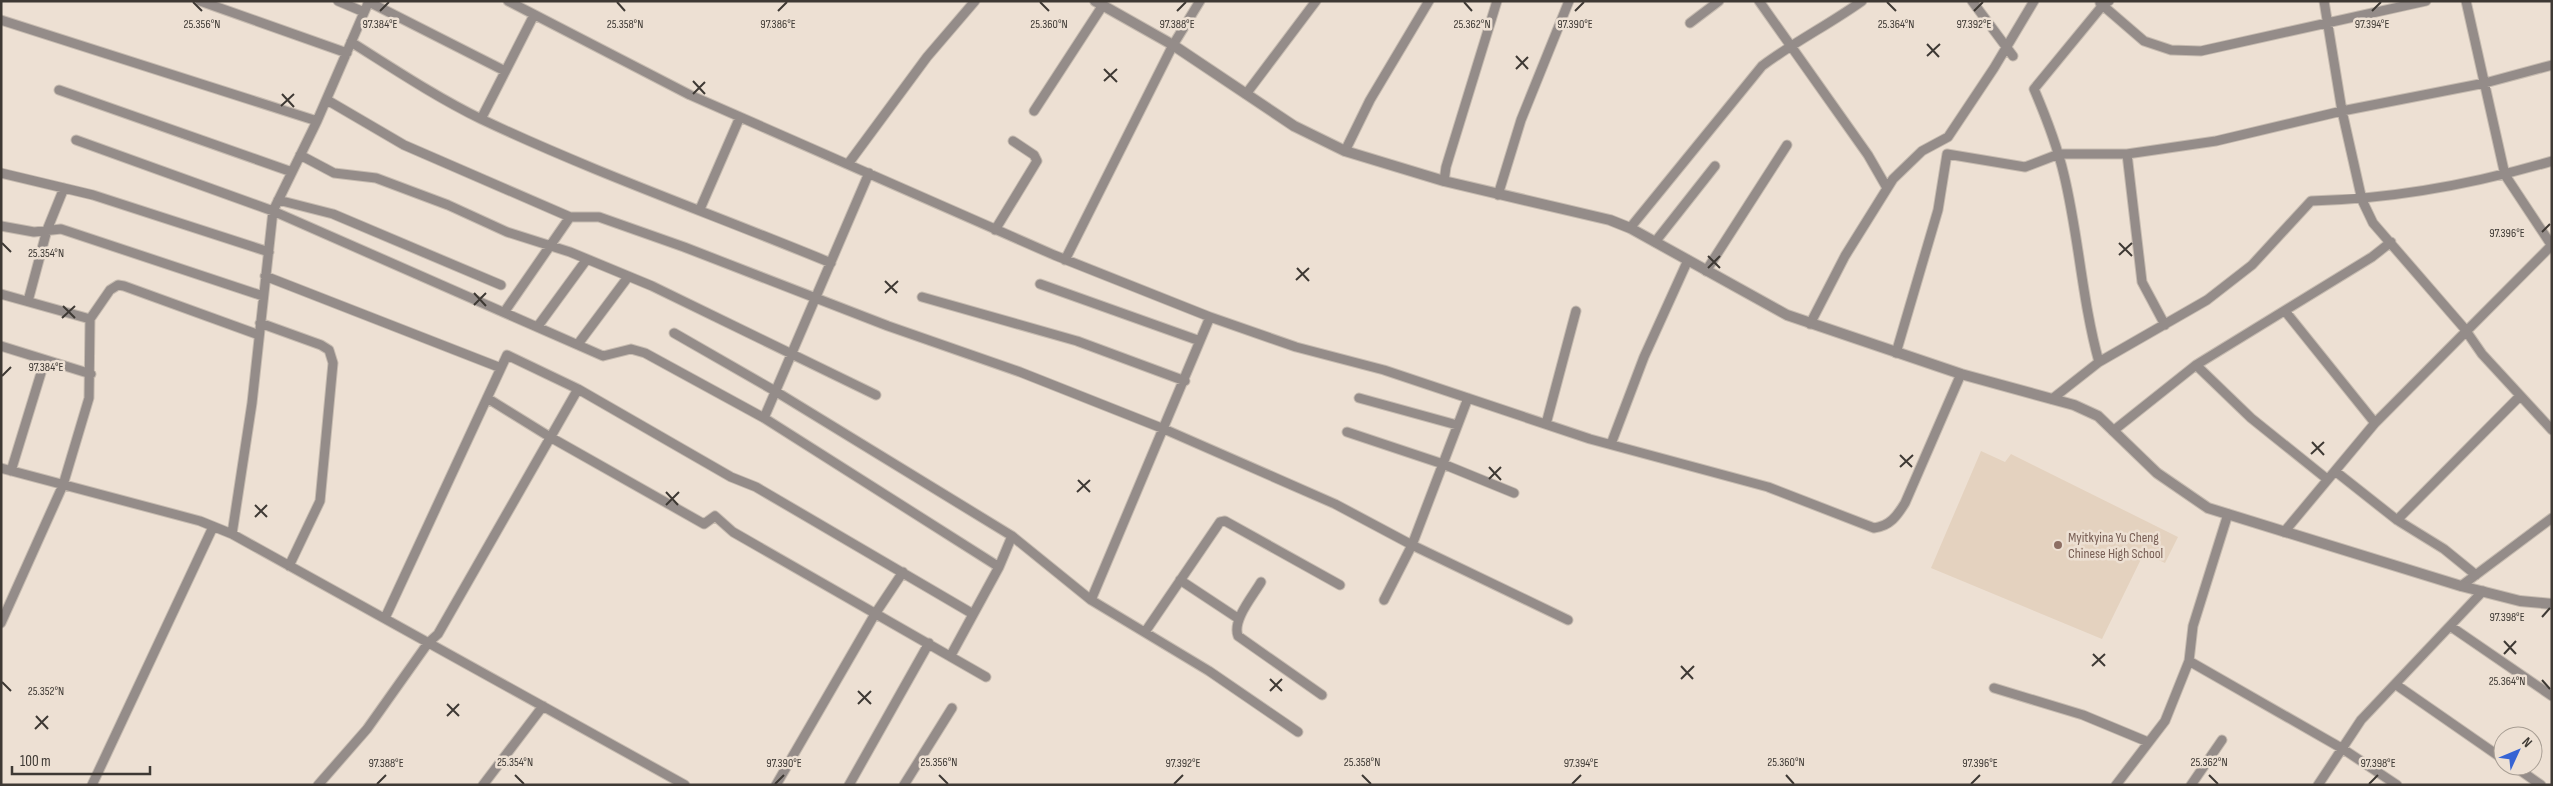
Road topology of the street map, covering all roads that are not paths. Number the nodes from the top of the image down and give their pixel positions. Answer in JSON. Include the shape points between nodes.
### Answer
{"nodes":[{"id":1,"x":200,"y":1,"type":"edge"},
{"id":2,"x":338,"y":1,"type":"edge"},
{"id":3,"x":508,"y":1,"type":"edge"},
{"id":4,"x":975,"y":1,"type":"edge"},
{"id":5,"x":1200,"y":1,"type":"edge"},
{"id":6,"x":1316,"y":1,"type":"edge"},
{"id":7,"x":1429,"y":1,"type":"edge"},
{"id":8,"x":1497,"y":1,"type":"edge"},
{"id":9,"x":1569,"y":1,"type":"edge"},
{"id":10,"x":1719,"y":1,"type":"edge"},
{"id":11,"x":1759,"y":1,"type":"edge"},
{"id":12,"x":1862,"y":1,"type":"edge"},
{"id":13,"x":1972,"y":1,"type":"edge"},
{"id":14,"x":2034,"y":1,"type":"edge"},
{"id":15,"x":2324,"y":1,"type":"edge"},
{"id":16,"x":2426,"y":1,"type":"edge"},
{"id":17,"x":2466,"y":1,"type":"edge"},
{"id":18,"x":369,"y":2,"type":"edge"},
{"id":19,"x":1099,"y":3,"type":"edge"},
{"id":20,"x":2103,"y":3,"type":"edge"},
{"id":21,"x":364,"y":12,"type":"junction"},
{"id":22,"x":534,"y":15,"type":"junction"},
{"id":23,"x":1,"y":20,"type":"edge"},
{"id":24,"x":1690,"y":23,"type":"dead end"},
{"id":25,"x":2328,"y":25,"type":"junction"},
{"id":26,"x":351,"y":42,"type":"junction"},
{"id":27,"x":1173,"y":45,"type":"junction"},
{"id":28,"x":1789,"y":46,"type":"junction"},
{"id":29,"x":2006,"y":49,"type":"junction"},
{"id":30,"x":346,"y":53,"type":"junction"},
{"id":31,"x":2013,"y":56,"type":"dead end"},
{"id":32,"x":2552,"y":65,"type":"edge"},
{"id":33,"x":505,"y":71,"type":"junction"},
{"id":34,"x":2484,"y":83,"type":"junction"},
{"id":35,"x":59,"y":90,"type":"dead end"},
{"id":36,"x":1246,"y":94,"type":"junction"},
{"id":37,"x":326,"y":100,"type":"junction"},
{"id":38,"x":2342,"y":111,"type":"junction"},
{"id":39,"x":1034,"y":112,"type":"dead end"},
{"id":40,"x":740,"y":117,"type":"junction"},
{"id":41,"x":481,"y":119,"type":"junction"},
{"id":42,"x":317,"y":121,"type":"junction"},
{"id":43,"x":76,"y":140,"type":"dead end"},
{"id":44,"x":1013,"y":141,"type":"dead end"},
{"id":45,"x":1787,"y":146,"type":"dead end"},
{"id":46,"x":1345,"y":151,"type":"junction"},
{"id":47,"x":2059,"y":154,"type":"junction"},
{"id":48,"x":2127,"y":154,"type":"junction"},
{"id":49,"x":300,"y":155,"type":"junction"},
{"id":50,"x":2552,"y":161,"type":"edge"},
{"id":51,"x":848,"y":164,"type":"junction"},
{"id":52,"x":1716,"y":166,"type":"dead end"},
{"id":53,"x":292,"y":172,"type":"junction"},
{"id":54,"x":1,"y":173,"type":"edge"},
{"id":55,"x":869,"y":173,"type":"junction"},
{"id":56,"x":2505,"y":175,"type":"junction"},
{"id":57,"x":1444,"y":182,"type":"junction"},
{"id":58,"x":64,"y":188,"type":"junction"},
{"id":59,"x":1887,"y":188,"type":"junction"},
{"id":60,"x":1498,"y":194,"type":"junction"},
{"id":61,"x":278,"y":200,"type":"junction"},
{"id":62,"x":2362,"y":200,"type":"junction"},
{"id":63,"x":700,"y":209,"type":"junction"},
{"id":64,"x":273,"y":210,"type":"junction"},
{"id":65,"x":570,"y":217,"type":"junction"},
{"id":66,"x":1,"y":226,"type":"edge"},
{"id":67,"x":1630,"y":228,"type":"junction"},
{"id":68,"x":47,"y":230,"type":"junction"},
{"id":69,"x":995,"y":230,"type":"junction"},
{"id":70,"x":1655,"y":242,"type":"junction"},
{"id":71,"x":2391,"y":242,"type":"junction"},
{"id":72,"x":551,"y":244,"type":"junction"},
{"id":73,"x":2552,"y":246,"type":"edge"},
{"id":74,"x":268,"y":252,"type":"junction"},
{"id":75,"x":588,"y":259,"type":"junction"},
{"id":76,"x":1065,"y":260,"type":"junction"},
{"id":77,"x":1688,"y":260,"type":"junction"},
{"id":78,"x":831,"y":263,"type":"junction"},
{"id":79,"x":1706,"y":270,"type":"junction"},
{"id":80,"x":265,"y":276,"type":"junction"},
{"id":81,"x":628,"y":277,"type":"junction"},
{"id":82,"x":1040,"y":284,"type":"dead end"},
{"id":83,"x":501,"y":285,"type":"dead end"},
{"id":84,"x":1,"y":294,"type":"edge"},
{"id":85,"x":263,"y":296,"type":"junction"},
{"id":86,"x":922,"y":297,"type":"dead end"},
{"id":87,"x":816,"y":299,"type":"junction"},
{"id":88,"x":28,"y":300,"type":"junction"},
{"id":89,"x":505,"y":311,"type":"junction"},
{"id":90,"x":1576,"y":311,"type":"dead end"},
{"id":91,"x":2285,"y":311,"type":"junction"},
{"id":92,"x":1210,"y":317,"type":"junction"},
{"id":93,"x":90,"y":319,"type":"junction"},
{"id":94,"x":260,"y":323,"type":"junction"},
{"id":95,"x":1810,"y":324,"type":"junction"},
{"id":96,"x":2165,"y":325,"type":"junction"},
{"id":97,"x":538,"y":326,"type":"junction"},
{"id":98,"x":2466,"y":331,"type":"junction"},
{"id":99,"x":674,"y":333,"type":"dead end"},
{"id":100,"x":259,"y":334,"type":"junction"},
{"id":101,"x":1200,"y":342,"type":"junction"},
{"id":102,"x":578,"y":344,"type":"junction"},
{"id":103,"x":1,"y":346,"type":"edge"},
{"id":104,"x":1896,"y":353,"type":"junction"},
{"id":105,"x":792,"y":354,"type":"junction"},
{"id":106,"x":45,"y":360,"type":"junction"},
{"id":107,"x":2099,"y":362,"type":"junction"},
{"id":108,"x":2196,"y":365,"type":"junction"},
{"id":109,"x":501,"y":368,"type":"junction"},
{"id":110,"x":91,"y":374,"type":"junction"},
{"id":111,"x":1961,"y":374,"type":"junction"},
{"id":112,"x":1184,"y":381,"type":"junction"},
{"id":113,"x":578,"y":389,"type":"junction"},
{"id":114,"x":776,"y":391,"type":"junction"},
{"id":115,"x":876,"y":395,"type":"dead end"},
{"id":116,"x":2520,"y":396,"type":"junction"},
{"id":117,"x":487,"y":398,"type":"junction"},
{"id":118,"x":1359,"y":398,"type":"dead end"},
{"id":119,"x":1468,"y":398,"type":"junction"},
{"id":120,"x":2052,"y":399,"type":"junction"},
{"id":121,"x":764,"y":418,"type":"junction"},
{"id":122,"x":2375,"y":423,"type":"junction"},
{"id":123,"x":1546,"y":424,"type":"junction"},
{"id":124,"x":1457,"y":425,"type":"junction"},
{"id":125,"x":1164,"y":429,"type":"junction"},
{"id":126,"x":2552,"y":430,"type":"edge"},
{"id":127,"x":2113,"y":431,"type":"junction"},
{"id":128,"x":1347,"y":432,"type":"dead end"},
{"id":129,"x":550,"y":437,"type":"junction"},
{"id":130,"x":1612,"y":444,"type":"junction"},
{"id":131,"x":1443,"y":464,"type":"junction"},
{"id":132,"x":6,"y":470,"type":"edge"},
{"id":133,"x":2335,"y":471,"type":"junction"},
{"id":134,"x":2327,"y":480,"type":"junction"},
{"id":135,"x":63,"y":485,"type":"junction"},
{"id":136,"x":1514,"y":493,"type":"dead end"},
{"id":137,"x":2228,"y":514,"type":"junction"},
{"id":138,"x":2552,"y":518,"type":"edge"},
{"id":139,"x":2397,"y":520,"type":"junction"},
{"id":140,"x":213,"y":527,"type":"junction"},
{"id":141,"x":2284,"y":532,"type":"junction"},
{"id":142,"x":232,"y":534,"type":"junction"},
{"id":143,"x":1012,"y":536,"type":"junction"},
{"id":144,"x":1412,"y":545,"type":"junction"},
{"id":145,"x":289,"y":566,"type":"junction"},
{"id":146,"x":998,"y":567,"type":"junction"},
{"id":147,"x":903,"y":572,"type":"junction"},
{"id":148,"x":2476,"y":575,"type":"junction"},
{"id":149,"x":1180,"y":580,"type":"junction"},
{"id":150,"x":1261,"y":582,"type":"dead end"},
{"id":151,"x":1340,"y":585,"type":"dead end"},
{"id":152,"x":2462,"y":586,"type":"junction"},
{"id":153,"x":2483,"y":591,"type":"junction"},
{"id":154,"x":1092,"y":600,"type":"junction"},
{"id":155,"x":1384,"y":600,"type":"dead end"},
{"id":156,"x":2552,"y":604,"type":"edge"},
{"id":157,"x":875,"y":614,"type":"junction"},
{"id":158,"x":973,"y":614,"type":"junction"},
{"id":159,"x":385,"y":618,"type":"junction"},
{"id":160,"x":1239,"y":619,"type":"junction"},
{"id":161,"x":1568,"y":620,"type":"dead end"},
{"id":162,"x":1,"y":623,"type":"edge"},
{"id":163,"x":2450,"y":626,"type":"junction"},
{"id":164,"x":1145,"y":632,"type":"junction"},
{"id":165,"x":428,"y":642,"type":"junction"},
{"id":166,"x":929,"y":644,"type":"junction"},
{"id":167,"x":951,"y":655,"type":"junction"},
{"id":168,"x":2189,"y":661,"type":"junction"},
{"id":169,"x":986,"y":677,"type":"dead end"},
{"id":170,"x":2395,"y":684,"type":"junction"},
{"id":171,"x":1994,"y":688,"type":"dead end"},
{"id":172,"x":1322,"y":695,"type":"dead end"},
{"id":173,"x":2552,"y":696,"type":"edge"},
{"id":174,"x":543,"y":706,"type":"junction"},
{"id":175,"x":952,"y":708,"type":"dead end"},
{"id":176,"x":1298,"y":732,"type":"dead end"},
{"id":177,"x":2222,"y":740,"type":"dead end"},
{"id":178,"x":2148,"y":742,"type":"junction"},
{"id":179,"x":2343,"y":749,"type":"junction"},
{"id":180,"x":2493,"y":752,"type":"edge"},
{"id":181,"x":2528,"y":776,"type":"edge"},
{"id":182,"x":679,"y":783,"type":"edge"},
{"id":183,"x":92,"y":785,"type":"edge"},
{"id":184,"x":318,"y":785,"type":"edge"},
{"id":185,"x":483,"y":785,"type":"edge"},
{"id":186,"x":776,"y":785,"type":"edge"},
{"id":187,"x":849,"y":785,"type":"edge"},
{"id":188,"x":904,"y":785,"type":"edge"},
{"id":189,"x":2117,"y":785,"type":"edge"},
{"id":190,"x":2191,"y":785,"type":"edge"},
{"id":191,"x":2318,"y":785,"type":"edge"},
{"id":192,"x":2397,"y":785,"type":"edge"},
{"id":193,"x":2541,"y":785,"type":"edge"}],
"edges":[{"from":1,"to":30,"type":"street"},
{"from":2,"to":21,"type":"street"},
{"from":3,"to":22,"type":"street"},
{"from":4,"to":51,"type":"street","via":[[927,56]]},
{"from":5,"to":27,"type":"street"},
{"from":6,"to":36,"type":"street"},
{"from":7,"to":46,"type":"street","via":[[1370,100]]},
{"from":8,"to":57,"type":"street"},
{"from":9,"to":60,"type":"street","via":[[1522,120]]},
{"from":10,"to":24,"type":"street"},
{"from":11,"to":28,"type":"street"},
{"from":12,"to":28,"type":"street","via":[[1833,22]]},
{"from":13,"to":29,"type":"street"},
{"from":14,"to":29,"type":"street"},
{"from":15,"to":25,"type":"street"},
{"from":16,"to":25,"type":"street"},
{"from":17,"to":34,"type":"street"},
{"from":18,"to":21,"type":"street"},
{"from":18,"to":33,"type":"street"},
{"from":19,"to":27,"type":"street"},
{"from":19,"to":39,"type":"street"},
{"from":20,"to":25,"type":"street","via":[[2144,41],[2171,50],[2201,51]]},
{"from":20,"to":47,"type":"street","via":[[2034,89]]},
{"from":21,"to":26,"type":"street"},
{"from":22,"to":33,"type":"street"},
{"from":22,"to":40,"type":"street"},
{"from":23,"to":42,"type":"street"},
{"from":25,"to":38,"type":"street"},
{"from":26,"to":30,"type":"street"},
{"from":26,"to":41,"type":"street","via":[[427,91]]},
{"from":27,"to":36,"type":"street"},
{"from":27,"to":76,"type":"street"},
{"from":28,"to":59,"type":"street","via":[[1868,155]]},
{"from":28,"to":67,"type":"street","via":[[1762,66]]},
{"from":29,"to":31,"type":"street"},
{"from":29,"to":59,"type":"street","via":[[1948,137],[1922,151],[1893,178]]},
{"from":30,"to":37,"type":"street"},
{"from":32,"to":34,"type":"street"},
{"from":33,"to":41,"type":"street"},
{"from":34,"to":38,"type":"street"},
{"from":34,"to":56,"type":"street"},
{"from":35,"to":53,"type":"street"},
{"from":36,"to":46,"type":"street","via":[[1294,126]]},
{"from":37,"to":42,"type":"street"},
{"from":37,"to":65,"type":"street","via":[[404,145]]},
{"from":38,"to":48,"type":"street","via":[[2216,141]]},
{"from":38,"to":62,"type":"street"},
{"from":40,"to":51,"type":"street"},
{"from":40,"to":63,"type":"street"},
{"from":41,"to":63,"type":"street"},
{"from":42,"to":49,"type":"street"},
{"from":43,"to":64,"type":"street"},
{"from":44,"to":69,"type":"street","via":[[1034,155],[1037,161]]},
{"from":45,"to":79,"type":"street"},
{"from":46,"to":57,"type":"street"},
{"from":47,"to":48,"type":"street"},
{"from":47,"to":104,"type":"street","via":[[2025,167],[1947,154],[1938,210]]},
{"from":47,"to":107,"type":"street"},
{"from":48,"to":96,"type":"street","via":[[2142,282]]},
{"from":49,"to":53,"type":"street"},
{"from":49,"to":72,"type":"street","via":[[334,173],[376,178],[507,232]]},
{"from":50,"to":56,"type":"street"},
{"from":51,"to":55,"type":"street"},
{"from":52,"to":70,"type":"street"},
{"from":53,"to":61,"type":"street"},
{"from":54,"to":58,"type":"street"},
{"from":55,"to":69,"type":"street"},
{"from":55,"to":78,"type":"street"},
{"from":56,"to":62,"type":"street"},
{"from":56,"to":73,"type":"street"},
{"from":57,"to":60,"type":"street"},
{"from":58,"to":68,"type":"street"},
{"from":58,"to":74,"type":"street"},
{"from":59,"to":95,"type":"street","via":[[1845,256]]},
{"from":60,"to":67,"type":"street","via":[[1610,220]]},
{"from":61,"to":64,"type":"street"},
{"from":61,"to":83,"type":"street","via":[[333,214]]},
{"from":62,"to":71,"type":"street","via":[[2373,223]]},
{"from":62,"to":96,"type":"street","via":[[2311,201],[2252,265],[2207,300]]},
{"from":63,"to":78,"type":"street"},
{"from":64,"to":74,"type":"street"},
{"from":64,"to":89,"type":"street"},
{"from":65,"to":72,"type":"street"},
{"from":65,"to":87,"type":"street","via":[[599,217]]},
{"from":66,"to":68,"type":"street","via":[[34,232]]},
{"from":67,"to":70,"type":"street"},
{"from":68,"to":85,"type":"street","via":[[61,229]]},
{"from":68,"to":88,"type":"street"},
{"from":69,"to":76,"type":"street"},
{"from":70,"to":77,"type":"street"},
{"from":71,"to":91,"type":"street"},
{"from":71,"to":98,"type":"street"},
{"from":72,"to":75,"type":"street"},
{"from":72,"to":89,"type":"street"},
{"from":73,"to":98,"type":"street"},
{"from":74,"to":80,"type":"street"},
{"from":75,"to":81,"type":"street"},
{"from":75,"to":97,"type":"street"},
{"from":76,"to":92,"type":"street"},
{"from":77,"to":79,"type":"street"},
{"from":77,"to":130,"type":"street","via":[[1644,357]]},
{"from":78,"to":87,"type":"street"},
{"from":79,"to":95,"type":"street"},
{"from":80,"to":85,"type":"street"},
{"from":80,"to":109,"type":"street"},
{"from":81,"to":102,"type":"street"},
{"from":81,"to":105,"type":"street"},
{"from":82,"to":101,"type":"street"},
{"from":84,"to":88,"type":"street"},
{"from":85,"to":94,"type":"street"},
{"from":86,"to":112,"type":"street","via":[[1077,341]]},
{"from":87,"to":105,"type":"street"},
{"from":87,"to":125,"type":"street","via":[[1011,368]]},
{"from":88,"to":93,"type":"street"},
{"from":89,"to":97,"type":"street"},
{"from":90,"to":123,"type":"street"},
{"from":91,"to":108,"type":"street"},
{"from":91,"to":122,"type":"street"},
{"from":92,"to":101,"type":"street"},
{"from":92,"to":119,"type":"street","via":[[1296,347],[1384,370]]},
{"from":93,"to":100,"type":"street","via":[[110,290],[118,285]]},
{"from":93,"to":110,"type":"street"},
{"from":94,"to":100,"type":"street"},
{"from":94,"to":145,"type":"street","via":[[321,345],[330,350],[333,363],[320,501]]},
{"from":95,"to":104,"type":"street"},
{"from":96,"to":107,"type":"street"},
{"from":97,"to":102,"type":"street"},
{"from":98,"to":116,"type":"street"},
{"from":98,"to":122,"type":"street"},
{"from":99,"to":114,"type":"street"},
{"from":100,"to":142,"type":"street"},
{"from":101,"to":112,"type":"street"},
{"from":102,"to":121,"type":"street","via":[[603,356],[631,349],[645,353]]},
{"from":103,"to":106,"type":"street"},
{"from":104,"to":111,"type":"street"},
{"from":105,"to":114,"type":"street"},
{"from":105,"to":115,"type":"street"},
{"from":106,"to":110,"type":"street"},
{"from":106,"to":132,"type":"street"},
{"from":107,"to":120,"type":"street"},
{"from":108,"to":127,"type":"street"},
{"from":108,"to":134,"type":"street","via":[[2251,418]]},
{"from":109,"to":113,"type":"street","via":[[507,355]]},
{"from":109,"to":117,"type":"street"},
{"from":110,"to":135,"type":"street","via":[[89,398]]},
{"from":111,"to":120,"type":"street"},
{"from":111,"to":130,"type":"street","via":[[1905,503],[1885,526],[1874,528],[1768,487]]},
{"from":112,"to":125,"type":"street"},
{"from":113,"to":129,"type":"street"},
{"from":113,"to":147,"type":"street"},
{"from":114,"to":121,"type":"street"},
{"from":114,"to":143,"type":"street"},
{"from":116,"to":126,"type":"street"},
{"from":116,"to":139,"type":"street"},
{"from":117,"to":129,"type":"street"},
{"from":117,"to":159,"type":"street"},
{"from":118,"to":124,"type":"street"},
{"from":119,"to":123,"type":"street"},
{"from":119,"to":124,"type":"street"},
{"from":120,"to":127,"type":"street","via":[[2098,416]]},
{"from":121,"to":146,"type":"street"},
{"from":122,"to":133,"type":"street"},
{"from":123,"to":130,"type":"street"},
{"from":124,"to":131,"type":"street"},
{"from":125,"to":144,"type":"street","via":[[1335,504]]},
{"from":125,"to":154,"type":"street"},
{"from":127,"to":137,"type":"street","via":[[2157,473],[2208,508]]},
{"from":128,"to":131,"type":"street"},
{"from":129,"to":157,"type":"street","via":[[704,524],[715,516],[733,532]]},
{"from":129,"to":165,"type":"street","via":[[438,634]]},
{"from":131,"to":136,"type":"street"},
{"from":131,"to":144,"type":"street"},
{"from":132,"to":135,"type":"street"},
{"from":133,"to":134,"type":"street"},
{"from":133,"to":139,"type":"street"},
{"from":134,"to":141,"type":"street"},
{"from":135,"to":140,"type":"street"},
{"from":135,"to":162,"type":"street"},
{"from":137,"to":141,"type":"street"},
{"from":137,"to":168,"type":"street","via":[[2193,626]]},
{"from":138,"to":148,"type":"street"},
{"from":139,"to":148,"type":"street","via":[[2444,549]]},
{"from":140,"to":142,"type":"street"},
{"from":140,"to":183,"type":"street"},
{"from":141,"to":152,"type":"street"},
{"from":142,"to":145,"type":"street"},
{"from":143,"to":146,"type":"street"},
{"from":143,"to":154,"type":"street"},
{"from":144,"to":155,"type":"street"},
{"from":144,"to":161,"type":"street"},
{"from":145,"to":159,"type":"street"},
{"from":146,"to":158,"type":"street"},
{"from":147,"to":157,"type":"street"},
{"from":147,"to":158,"type":"street"},
{"from":148,"to":152,"type":"street"},
{"from":149,"to":151,"type":"street","via":[[1216,526],[1225,521]]},
{"from":149,"to":160,"type":"street"},
{"from":149,"to":164,"type":"street"},
{"from":150,"to":160,"type":"street"},
{"from":152,"to":153,"type":"street"},
{"from":153,"to":156,"type":"street","via":[[2520,601]]},
{"from":153,"to":163,"type":"street"},
{"from":154,"to":164,"type":"street"},
{"from":157,"to":166,"type":"street"},
{"from":157,"to":186,"type":"street"},
{"from":158,"to":167,"type":"street"},
{"from":159,"to":165,"type":"street"},
{"from":160,"to":172,"type":"street","via":[[1238,636]]},
{"from":163,"to":170,"type":"street"},
{"from":163,"to":173,"type":"street"},
{"from":164,"to":176,"type":"street"},
{"from":165,"to":174,"type":"street"},
{"from":165,"to":184,"type":"street","via":[[366,729]]},
{"from":166,"to":167,"type":"street"},
{"from":166,"to":187,"type":"street"},
{"from":167,"to":169,"type":"street"},
{"from":168,"to":178,"type":"street","via":[[2165,721]]},
{"from":168,"to":179,"type":"street"},
{"from":170,"to":179,"type":"street","via":[[2361,720]]},
{"from":170,"to":180,"type":"street"},
{"from":171,"to":178,"type":"street","via":[[2083,715]]},
{"from":174,"to":182,"type":"street"},
{"from":174,"to":185,"type":"street"},
{"from":175,"to":188,"type":"street"},
{"from":177,"to":190,"type":"street"},
{"from":178,"to":189,"type":"street"},
{"from":179,"to":191,"type":"street"},
{"from":179,"to":192,"type":"street"},
{"from":181,"to":193,"type":"street"}]}
